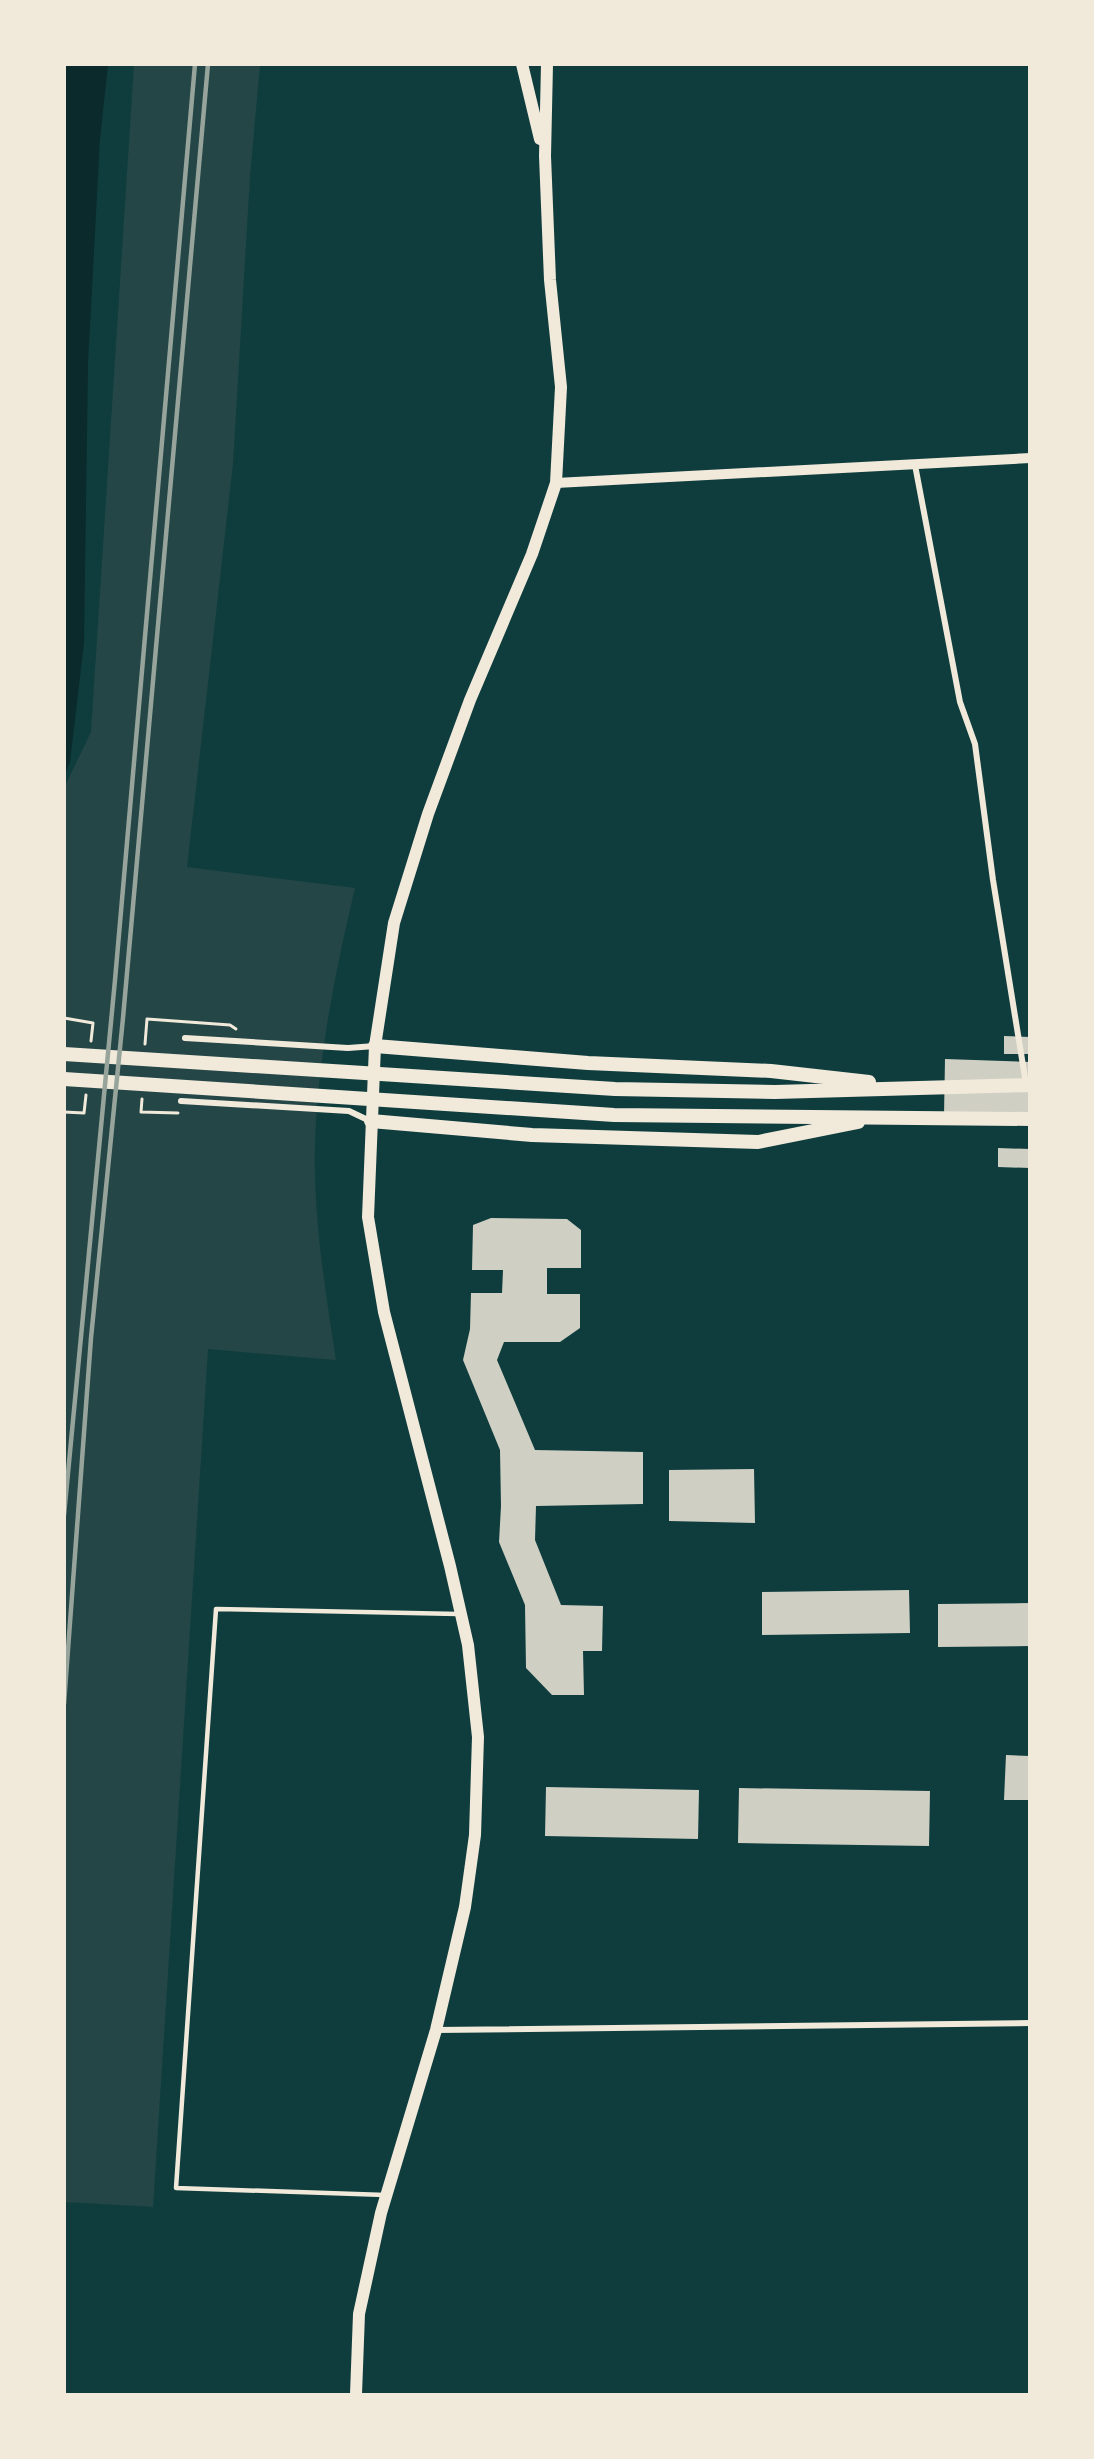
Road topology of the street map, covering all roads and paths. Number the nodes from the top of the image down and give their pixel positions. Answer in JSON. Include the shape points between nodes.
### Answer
{"nodes":[{"id":1,"x":522,"y":64,"type":"edge"},
{"id":2,"x":547,"y":64,"type":"edge"},
{"id":3,"x":545,"y":156,"type":"junction"},
{"id":4,"x":1029,"y":458,"type":"edge"},
{"id":5,"x":915,"y":465,"type":"junction"},
{"id":6,"x":556,"y":483,"type":"junction"},
{"id":7,"x":185,"y":1038,"type":"dead end"},
{"id":8,"x":375,"y":1046,"type":"junction"},
{"id":9,"x":64,"y":1054,"type":"edge"},
{"id":10,"x":64,"y":1079,"type":"edge"},
{"id":11,"x":1028,"y":1084,"type":"edge"},
{"id":12,"x":916,"y":1088,"type":"junction"},
{"id":13,"x":181,"y":1101,"type":"dead end"},
{"id":14,"x":887,"y":1117,"type":"junction"},
{"id":15,"x":1029,"y":1119,"type":"edge"},
{"id":16,"x":371,"y":1121,"type":"junction"},
{"id":17,"x":461,"y":1614,"type":"junction"},
{"id":18,"x":1029,"y":2023,"type":"edge"},
{"id":19,"x":436,"y":2030,"type":"junction"},
{"id":20,"x":387,"y":2195,"type":"junction"},
{"id":21,"x":356,"y":2394,"type":"edge"}],
"edges":[{"from":1,"to":3,"type":"main road"},
{"from":2,"to":3,"type":"main road"},
{"from":3,"to":6,"type":"main road","via":[[550,280],[561,387]]},
{"from":4,"to":5,"type":"street"},
{"from":5,"to":6,"type":"street"},
{"from":5,"to":11,"type":"street","via":[[960,702],[975,744],[993,880]]},
{"from":6,"to":8,"type":"main road","via":[[532,554],[470,700],[428,814],[394,923]]},
{"from":7,"to":8,"type":"street","via":[[348,1048]]},
{"from":8,"to":12,"type":"main road","via":[[588,1063],[771,1071]]},
{"from":8,"to":16,"type":"main road"},
{"from":9,"to":12,"type":"main road","via":[[615,1089],[775,1092]]},
{"from":10,"to":14,"type":"main road","via":[[614,1115]]},
{"from":11,"to":12,"type":"main road"},
{"from":13,"to":16,"type":"street","via":[[349,1111]]},
{"from":14,"to":15,"type":"main road"},
{"from":14,"to":16,"type":"main road","via":[[758,1142],[532,1135]]},
{"from":16,"to":17,"type":"main road","via":[[368,1217],[384,1312]]},
{"from":17,"to":19,"type":"main road","via":[[478,1737],[475,1835],[465,1907]]},
{"from":17,"to":20,"type":"lane","via":[[216,1609],[176,2188]]},
{"from":18,"to":19,"type":"street"},
{"from":19,"to":20,"type":"main road"},
{"from":20,"to":21,"type":"main road","via":[[359,2314]]}]}
